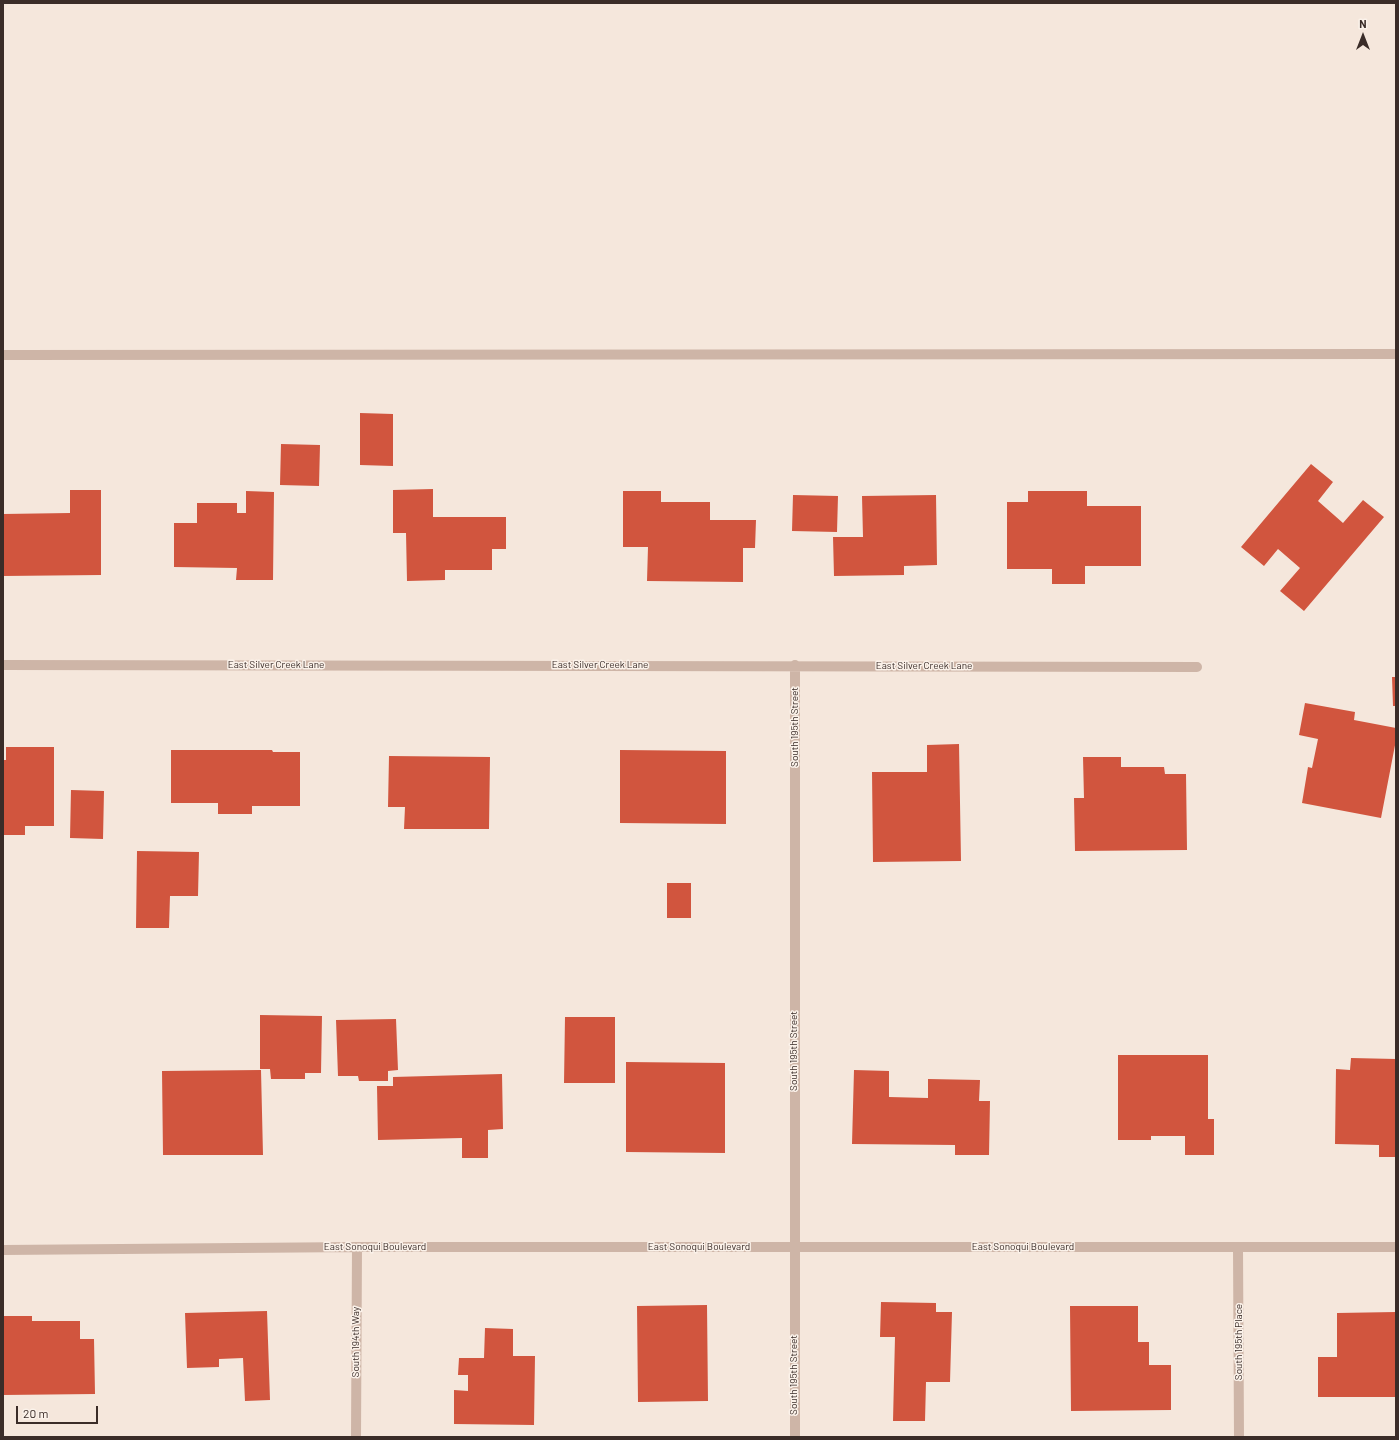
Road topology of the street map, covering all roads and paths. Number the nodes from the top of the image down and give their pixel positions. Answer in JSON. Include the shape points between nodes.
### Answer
{"nodes":[{"id":1,"x":1396,"y":354,"type":"edge"},
{"id":2,"x":3,"y":355,"type":"edge"},
{"id":3,"x":3,"y":665,"type":"edge"},
{"id":4,"x":795,"y":665,"type":"junction"},
{"id":5,"x":1197,"y":667,"type":"dead end"},
{"id":6,"x":357,"y":1247,"type":"junction"},
{"id":7,"x":794,"y":1247,"type":"junction"},
{"id":8,"x":1238,"y":1247,"type":"junction"},
{"id":9,"x":1396,"y":1247,"type":"edge"},
{"id":10,"x":3,"y":1250,"type":"edge"},
{"id":11,"x":356,"y":1437,"type":"edge"},
{"id":12,"x":795,"y":1437,"type":"edge"},
{"id":13,"x":1239,"y":1437,"type":"edge"}],
"edges":[{"from":1,"to":2,"type":"street"},
{"from":3,"to":4,"type":"street","name":"East Silver Creek Lane"},
{"from":4,"to":5,"type":"street","name":"East Silver Creek Lane"},
{"from":4,"to":7,"type":"street","name":"South 195th Street"},
{"from":6,"to":7,"type":"street","name":"East Sonoqui Boulevard"},
{"from":6,"to":10,"type":"street","name":"East Sonoqui Boulevard"},
{"from":6,"to":11,"type":"street","name":"South 194th Way"},
{"from":7,"to":8,"type":"street","name":"East Sonoqui Boulevard"},
{"from":7,"to":12,"type":"street","name":"South 195th Street"},
{"from":8,"to":9,"type":"street","name":"East Sonoqui Boulevard"},
{"from":8,"to":13,"type":"street","name":"South 195th Place"}]}
